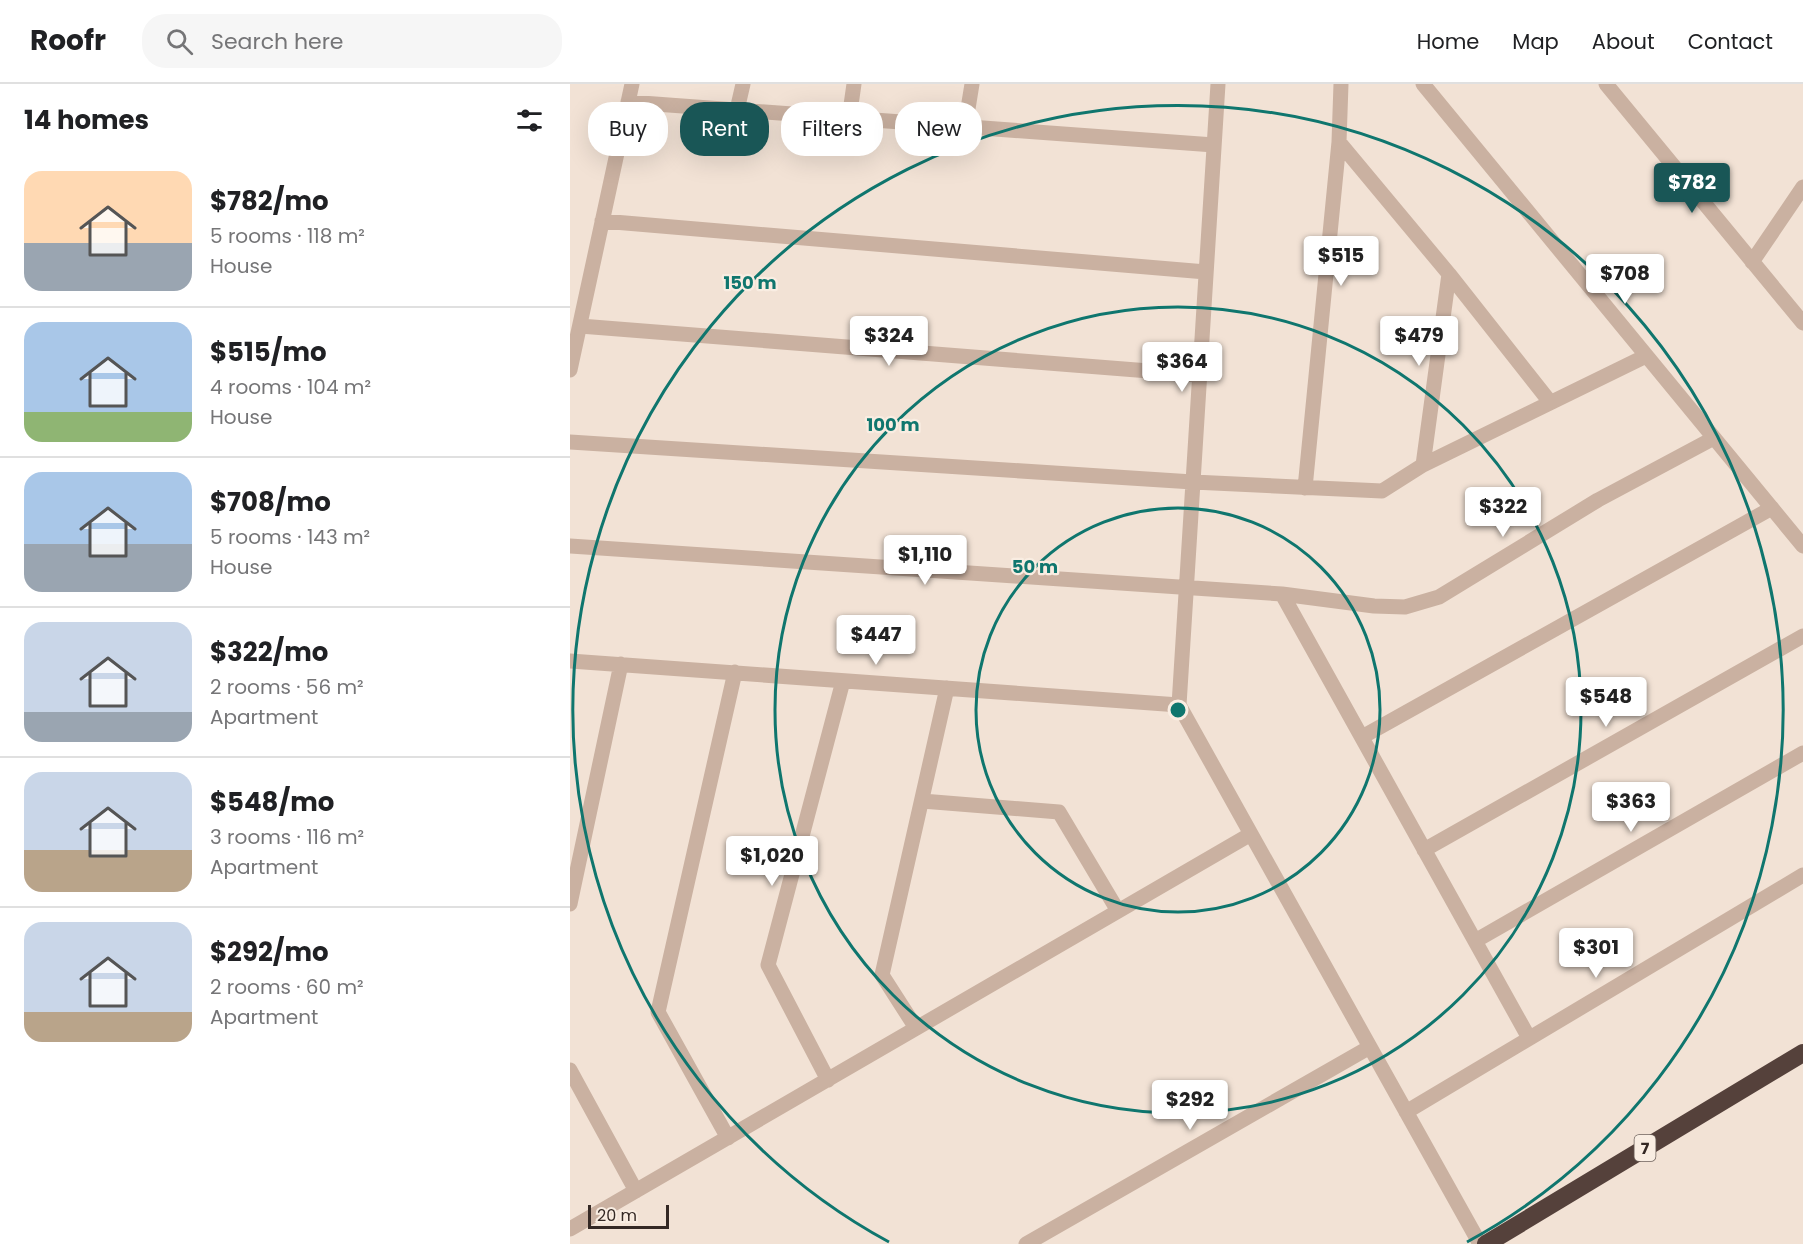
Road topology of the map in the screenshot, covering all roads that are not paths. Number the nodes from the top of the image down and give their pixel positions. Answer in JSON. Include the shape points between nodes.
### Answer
{"nodes":[{"id":1,"x":632,"y":84,"type":"edge"},
{"id":2,"x":743,"y":84,"type":"edge"},
{"id":3,"x":854,"y":84,"type":"edge"},
{"id":4,"x":972,"y":84,"type":"edge"},
{"id":5,"x":1218,"y":84,"type":"edge"},
{"id":6,"x":1341,"y":84,"type":"edge"},
{"id":7,"x":1423,"y":84,"type":"edge"},
{"id":8,"x":1606,"y":84,"type":"edge"},
{"id":9,"x":628,"y":102,"type":"edge"},
{"id":10,"x":739,"y":102,"type":"edge"},
{"id":11,"x":851,"y":102,"type":"edge"},
{"id":12,"x":969,"y":102,"type":"edge"},
{"id":13,"x":982,"y":128,"type":"edge"},
{"id":14,"x":1339,"y":142,"type":"junction"},
{"id":15,"x":1214,"y":146,"type":"junction"},
{"id":16,"x":616,"y":156,"type":"edge"},
{"id":17,"x":1803,"y":188,"type":"edge"},
{"id":18,"x":602,"y":221,"type":"junction"},
{"id":19,"x":1752,"y":262,"type":"junction"},
{"id":20,"x":1206,"y":272,"type":"junction"},
{"id":21,"x":1449,"y":274,"type":"junction"},
{"id":22,"x":1803,"y":323,"type":"edge"},
{"id":23,"x":580,"y":326,"type":"junction"},
{"id":24,"x":1646,"y":356,"type":"junction"},
{"id":25,"x":570,"y":370,"type":"edge"},
{"id":26,"x":1200,"y":375,"type":"junction"},
{"id":27,"x":1550,"y":402,"type":"junction"},
{"id":28,"x":1714,"y":438,"type":"junction"},
{"id":29,"x":570,"y":442,"type":"edge"},
{"id":30,"x":1423,"y":465,"type":"junction"},
{"id":31,"x":1193,"y":482,"type":"junction"},
{"id":32,"x":1305,"y":488,"type":"junction"},
{"id":33,"x":1772,"y":508,"type":"junction"},
{"id":34,"x":570,"y":546,"type":"edge"},
{"id":35,"x":1803,"y":546,"type":"edge"},
{"id":36,"x":1186,"y":587,"type":"junction"},
{"id":37,"x":1282,"y":594,"type":"junction"},
{"id":38,"x":1803,"y":636,"type":"edge"},
{"id":39,"x":570,"y":661,"type":"edge"},
{"id":40,"x":621,"y":664,"type":"junction"},
{"id":41,"x":735,"y":672,"type":"junction"},
{"id":42,"x":843,"y":681,"type":"junction"},
{"id":43,"x":947,"y":688,"type":"junction"},
{"id":44,"x":1179,"y":705,"type":"junction"},
{"id":45,"x":1362,"y":737,"type":"junction"},
{"id":46,"x":1803,"y":753,"type":"edge"},
{"id":47,"x":922,"y":801,"type":"junction"},
{"id":48,"x":1251,"y":834,"type":"junction"},
{"id":49,"x":1424,"y":849,"type":"junction"},
{"id":50,"x":1803,"y":875,"type":"edge"},
{"id":51,"x":570,"y":904,"type":"edge"},
{"id":52,"x":1118,"y":912,"type":"junction"},
{"id":53,"x":1475,"y":941,"type":"junction"},
{"id":54,"x":916,"y":1028,"type":"junction"},
{"id":55,"x":1529,"y":1038,"type":"junction"},
{"id":56,"x":1370,"y":1047,"type":"junction"},
{"id":57,"x":1803,"y":1053,"type":"edge"},
{"id":58,"x":570,"y":1070,"type":"edge"},
{"id":59,"x":828,"y":1080,"type":"junction"},
{"id":60,"x":1406,"y":1112,"type":"junction"},
{"id":61,"x":728,"y":1138,"type":"junction"},
{"id":62,"x":636,"y":1191,"type":"junction"},
{"id":63,"x":570,"y":1229,"type":"edge"},
{"id":64,"x":1026,"y":1244,"type":"edge"},
{"id":65,"x":1480,"y":1244,"type":"edge"},
{"id":66,"x":1486,"y":1244,"type":"edge"}],
"edges":[{"from":1,"to":9,"type":"street"},
{"from":2,"to":10,"type":"street"},
{"from":3,"to":11,"type":"street"},
{"from":4,"to":12,"type":"street"},
{"from":5,"to":15,"type":"street"},
{"from":6,"to":14,"type":"street"},
{"from":7,"to":24,"type":"street"},
{"from":8,"to":19,"type":"street"},
{"from":13,"to":15,"type":"street"},
{"from":14,"to":21,"type":"street"},
{"from":14,"to":32,"type":"street"},
{"from":15,"to":20,"type":"street"},
{"from":16,"to":18,"type":"street"},
{"from":17,"to":19,"type":"street"},
{"from":18,"to":20,"type":"street"},
{"from":18,"to":23,"type":"street"},
{"from":19,"to":22,"type":"street"},
{"from":20,"to":26,"type":"street"},
{"from":21,"to":27,"type":"street"},
{"from":21,"to":30,"type":"street"},
{"from":23,"to":25,"type":"street"},
{"from":23,"to":26,"type":"street"},
{"from":24,"to":27,"type":"street"},
{"from":24,"to":28,"type":"street"},
{"from":26,"to":31,"type":"street"},
{"from":27,"to":30,"type":"street"},
{"from":28,"to":33,"type":"street"},
{"from":28,"to":37,"type":"street","via":[[1598,500],[1439,597],[1405,606],[1374,606]]},
{"from":29,"to":31,"type":"street"},
{"from":30,"to":32,"type":"street","via":[[1382,492]]},
{"from":31,"to":32,"type":"street"},
{"from":31,"to":36,"type":"street"},
{"from":33,"to":35,"type":"street"},
{"from":33,"to":45,"type":"street"},
{"from":34,"to":36,"type":"street"},
{"from":36,"to":37,"type":"street"},
{"from":36,"to":44,"type":"street"},
{"from":37,"to":45,"type":"street"},
{"from":38,"to":49,"type":"street"},
{"from":39,"to":40,"type":"street"},
{"from":40,"to":41,"type":"street"},
{"from":40,"to":51,"type":"street"},
{"from":41,"to":42,"type":"street"},
{"from":41,"to":61,"type":"street","via":[[658,1012]]},
{"from":42,"to":43,"type":"street"},
{"from":42,"to":59,"type":"street","via":[[768,964]]},
{"from":43,"to":44,"type":"street"},
{"from":43,"to":47,"type":"street"},
{"from":44,"to":48,"type":"street"},
{"from":45,"to":49,"type":"street"},
{"from":46,"to":53,"type":"street"},
{"from":47,"to":52,"type":"street","via":[[1059,812]]},
{"from":47,"to":54,"type":"street","via":[[882,975]]},
{"from":48,"to":52,"type":"street"},
{"from":48,"to":56,"type":"street"},
{"from":49,"to":53,"type":"street"},
{"from":50,"to":55,"type":"street"},
{"from":52,"to":54,"type":"street"},
{"from":53,"to":55,"type":"street"},
{"from":54,"to":59,"type":"street"},
{"from":55,"to":60,"type":"street"},
{"from":56,"to":60,"type":"street"},
{"from":56,"to":64,"type":"street"},
{"from":57,"to":66,"type":"highway","number":"7"},
{"from":58,"to":62,"type":"street"},
{"from":59,"to":61,"type":"street"},
{"from":60,"to":65,"type":"street"},
{"from":61,"to":62,"type":"street"},
{"from":62,"to":63,"type":"street"}]}
